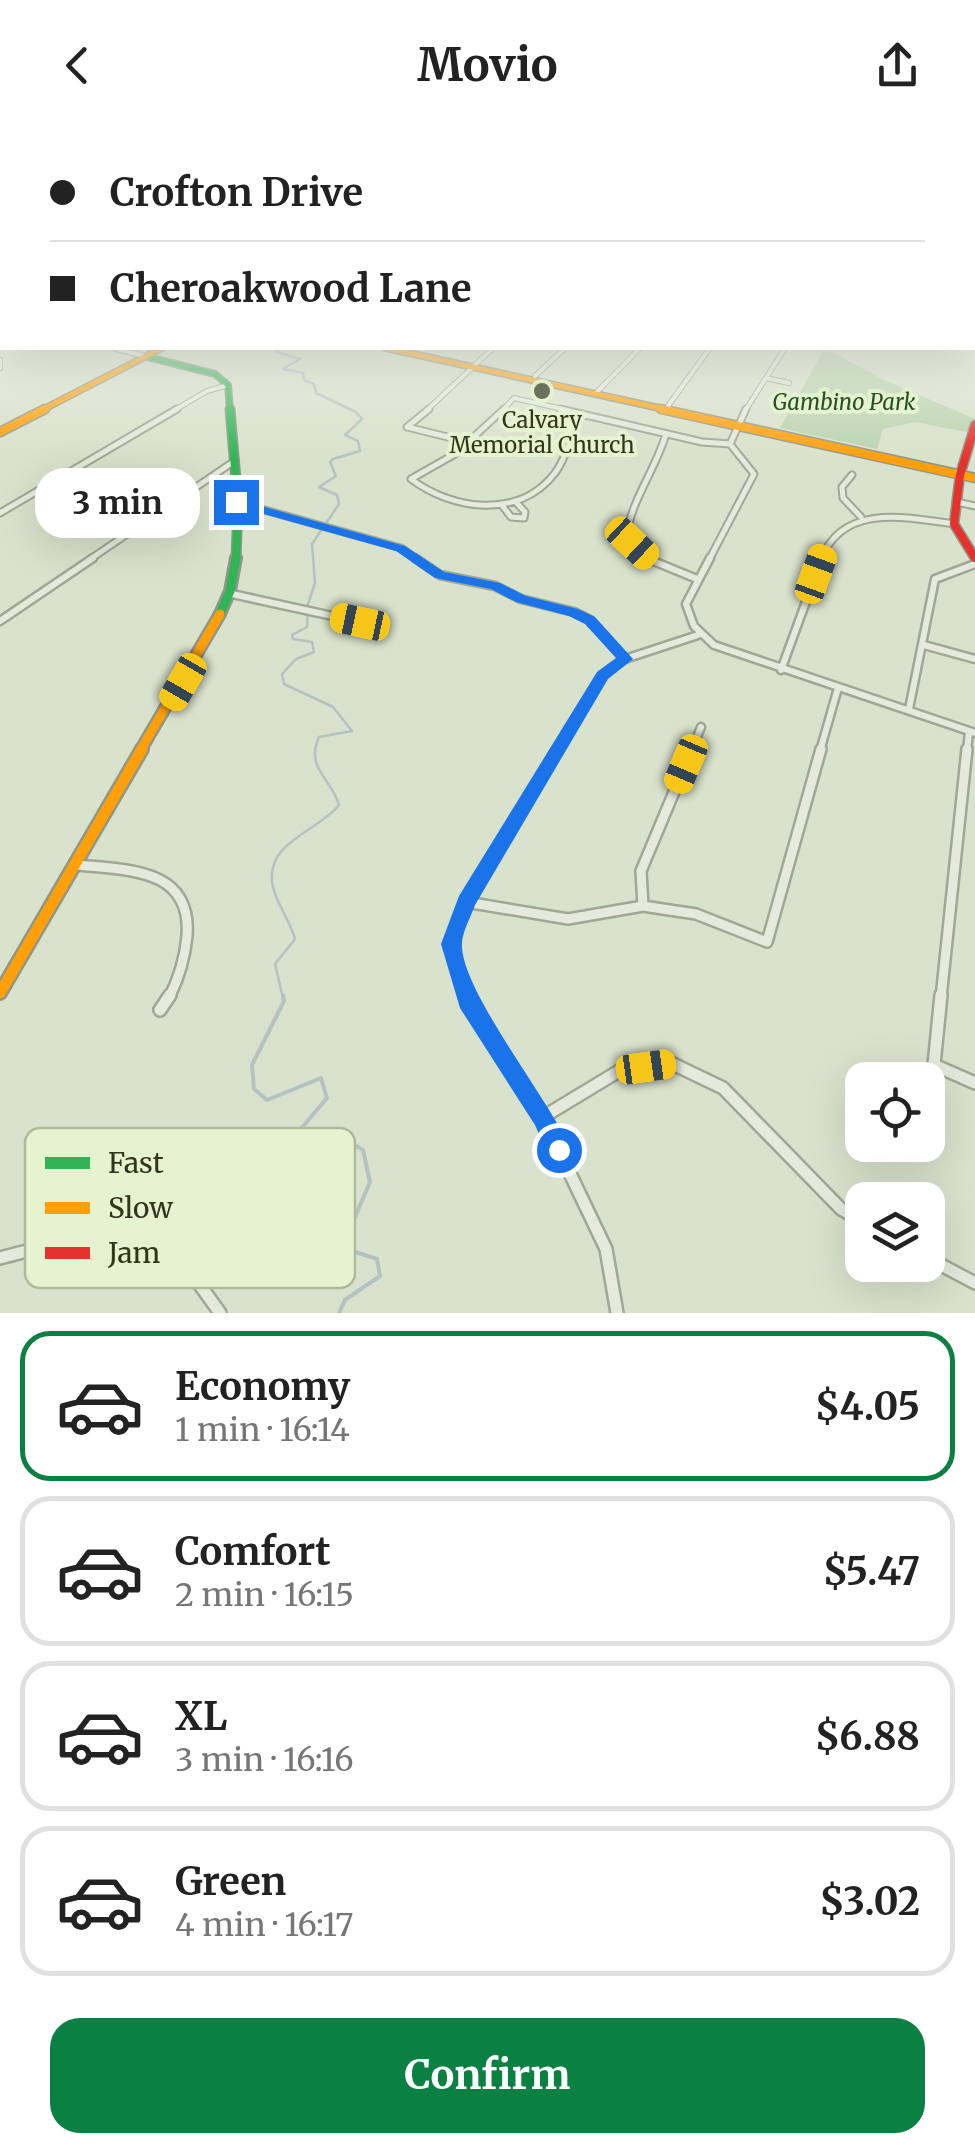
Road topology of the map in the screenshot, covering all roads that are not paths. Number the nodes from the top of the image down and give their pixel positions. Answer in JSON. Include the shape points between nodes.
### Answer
{"nodes":[{"id":1,"x":121,"y":350,"type":"edge"},
{"id":2,"x":159,"y":350,"type":"edge"},
{"id":3,"x":396,"y":350,"type":"edge"},
{"id":4,"x":411,"y":350,"type":"edge"},
{"id":5,"x":491,"y":350,"type":"edge"},
{"id":6,"x":563,"y":350,"type":"edge"},
{"id":7,"x":638,"y":350,"type":"edge"},
{"id":8,"x":709,"y":350,"type":"edge"},
{"id":9,"x":783,"y":350,"type":"edge"},
{"id":10,"x":148,"y":357,"type":"junction"},
{"id":11,"x":0,"y":360,"type":"edge"},
{"id":12,"x":472,"y":365,"type":"junction"},
{"id":13,"x":0,"y":368,"type":"edge"},
{"id":14,"x":534,"y":376,"type":"junction"},
{"id":15,"x":766,"y":378,"type":"junction"},
{"id":16,"x":789,"y":383,"type":"dead end"},
{"id":17,"x":228,"y":385,"type":"junction"},
{"id":18,"x":597,"y":392,"type":"junction"},
{"id":19,"x":668,"y":406,"type":"junction"},
{"id":20,"x":581,"y":415,"type":"junction"},
{"id":21,"x":737,"y":423,"type":"junction"},
{"id":22,"x":974,"y":428,"type":"edge"},
{"id":23,"x":0,"y":432,"type":"edge"},
{"id":24,"x":666,"y":434,"type":"junction"},
{"id":25,"x":472,"y":443,"type":"junction"},
{"id":26,"x":730,"y":444,"type":"junction"},
{"id":27,"x":233,"y":462,"type":"junction"},
{"id":28,"x":961,"y":472,"type":"junction"},
{"id":29,"x":852,"y":475,"type":"dead end"},
{"id":30,"x":975,"y":476,"type":"edge"},
{"id":31,"x":519,"y":500,"type":"junction"},
{"id":32,"x":236,"y":502,"type":"junction"},
{"id":33,"x":957,"y":502,"type":"junction"},
{"id":34,"x":501,"y":504,"type":"junction"},
{"id":35,"x":975,"y":506,"type":"edge"},
{"id":36,"x":0,"y":512,"type":"edge"},
{"id":37,"x":861,"y":518,"type":"junction"},
{"id":38,"x":954,"y":524,"type":"junction"},
{"id":39,"x":975,"y":561,"type":"edge"},
{"id":40,"x":698,"y":579,"type":"junction"},
{"id":41,"x":232,"y":594,"type":"junction"},
{"id":42,"x":0,"y":622,"type":"edge"},
{"id":43,"x":360,"y":622,"type":"dead end"},
{"id":44,"x":698,"y":635,"type":"junction"},
{"id":45,"x":924,"y":645,"type":"junction"},
{"id":46,"x":975,"y":658,"type":"edge"},
{"id":47,"x":625,"y":659,"type":"junction"},
{"id":48,"x":782,"y":670,"type":"junction"},
{"id":49,"x":838,"y":688,"type":"junction"},
{"id":50,"x":910,"y":710,"type":"junction"},
{"id":51,"x":701,"y":728,"type":"dead end"},
{"id":52,"x":972,"y":732,"type":"edge"},
{"id":53,"x":77,"y":865,"type":"junction"},
{"id":54,"x":466,"y":902,"type":"junction"},
{"id":55,"x":643,"y":906,"type":"junction"},
{"id":56,"x":0,"y":992,"type":"edge"},
{"id":57,"x":160,"y":1010,"type":"dead end"},
{"id":58,"x":975,"y":1084,"type":"edge"},
{"id":59,"x":543,"y":1117,"type":"junction"},
{"id":60,"x":845,"y":1210,"type":"edge"},
{"id":61,"x":25,"y":1251,"type":"edge"},
{"id":62,"x":0,"y":1258,"type":"edge"},
{"id":63,"x":945,"y":1267,"type":"edge"},
{"id":64,"x":975,"y":1283,"type":"edge"},
{"id":65,"x":202,"y":1288,"type":"edge"},
{"id":66,"x":220,"y":1313,"type":"edge"},
{"id":67,"x":617,"y":1313,"type":"edge"}],
"edges":[{"from":1,"to":10,"type":"street"},
{"from":2,"to":10,"type":"main road"},
{"from":3,"to":12,"type":"main road"},
{"from":4,"to":12,"type":"main road"},
{"from":5,"to":12,"type":"street"},
{"from":6,"to":14,"type":"street"},
{"from":7,"to":18,"type":"street"},
{"from":8,"to":19,"type":"street"},
{"from":9,"to":15,"type":"street"},
{"from":10,"to":17,"type":"main road","via":[[215,374]]},
{"from":10,"to":23,"type":"main road"},
{"from":11,"to":13,"type":"street"},
{"from":12,"to":14,"type":"main road"},
{"from":12,"to":18,"type":"main road"},
{"from":12,"to":25,"type":"street","via":[[406,427]]},
{"from":14,"to":18,"type":"main road"},
{"from":15,"to":16,"type":"street"},
{"from":15,"to":21,"type":"street"},
{"from":17,"to":27,"type":"main road"},
{"from":17,"to":36,"type":"street"},
{"from":18,"to":19,"type":"main road"},
{"from":18,"to":21,"type":"main road"},
{"from":19,"to":21,"type":"main road"},
{"from":20,"to":24,"type":"street"},
{"from":20,"to":25,"type":"street","via":[[514,398]]},
{"from":20,"to":31,"type":"street","via":[[568,434],[564,458]]},
{"from":21,"to":26,"type":"street"},
{"from":21,"to":28,"type":"main road"},
{"from":22,"to":28,"type":"main road"},
{"from":24,"to":26,"type":"street"},
{"from":24,"to":40,"type":"street","via":[[656,467],[630,510],[626,538],[650,560]]},
{"from":25,"to":34,"type":"street","via":[[411,480],[440,500]]},
{"from":26,"to":40,"type":"street","via":[[754,474]]},
{"from":27,"to":32,"type":"main road"},
{"from":27,"to":42,"type":"street"},
{"from":28,"to":30,"type":"main road"},
{"from":28,"to":33,"type":"main road"},
{"from":29,"to":37,"type":"street","via":[[842,487],[844,498]]},
{"from":31,"to":34,"type":"street"},
{"from":31,"to":34,"type":"street","via":[[524,518],[511,518]]},
{"from":32,"to":41,"type":"main road","via":[[239,560]]},
{"from":32,"to":47,"type":"street","via":[[400,548],[440,575],[574,612]]},
{"from":33,"to":35,"type":"street"},
{"from":33,"to":38,"type":"main road"},
{"from":37,"to":38,"type":"street"},
{"from":37,"to":48,"type":"street","via":[[828,542]]},
{"from":38,"to":39,"type":"main road"},
{"from":39,"to":45,"type":"street","via":[[935,579]]},
{"from":40,"to":44,"type":"street","via":[[686,604]]},
{"from":41,"to":43,"type":"street"},
{"from":41,"to":53,"type":"main road"},
{"from":44,"to":47,"type":"street"},
{"from":44,"to":48,"type":"street"},
{"from":45,"to":46,"type":"street"},
{"from":45,"to":50,"type":"street"},
{"from":47,"to":54,"type":"street","via":[[602,676]]},
{"from":48,"to":49,"type":"street"},
{"from":49,"to":50,"type":"street"},
{"from":49,"to":55,"type":"street","via":[[767,942],[696,914]]},
{"from":50,"to":52,"type":"street"},
{"from":51,"to":55,"type":"street","via":[[641,872]]},
{"from":52,"to":58,"type":"street","via":[[934,1064]]},
{"from":53,"to":56,"type":"main road"},
{"from":53,"to":57,"type":"street","via":[[159,878],[186,903],[185,952],[175,991]]},
{"from":54,"to":55,"type":"street","via":[[568,919]]},
{"from":54,"to":59,"type":"street","via":[[451,944],[468,1000]]},
{"from":59,"to":60,"type":"street","via":[[619,1071],[673,1064],[724,1088]]},
{"from":59,"to":67,"type":"street","via":[[606,1249]]},
{"from":61,"to":62,"type":"street"},
{"from":63,"to":64,"type":"street"},
{"from":65,"to":66,"type":"street"}]}
